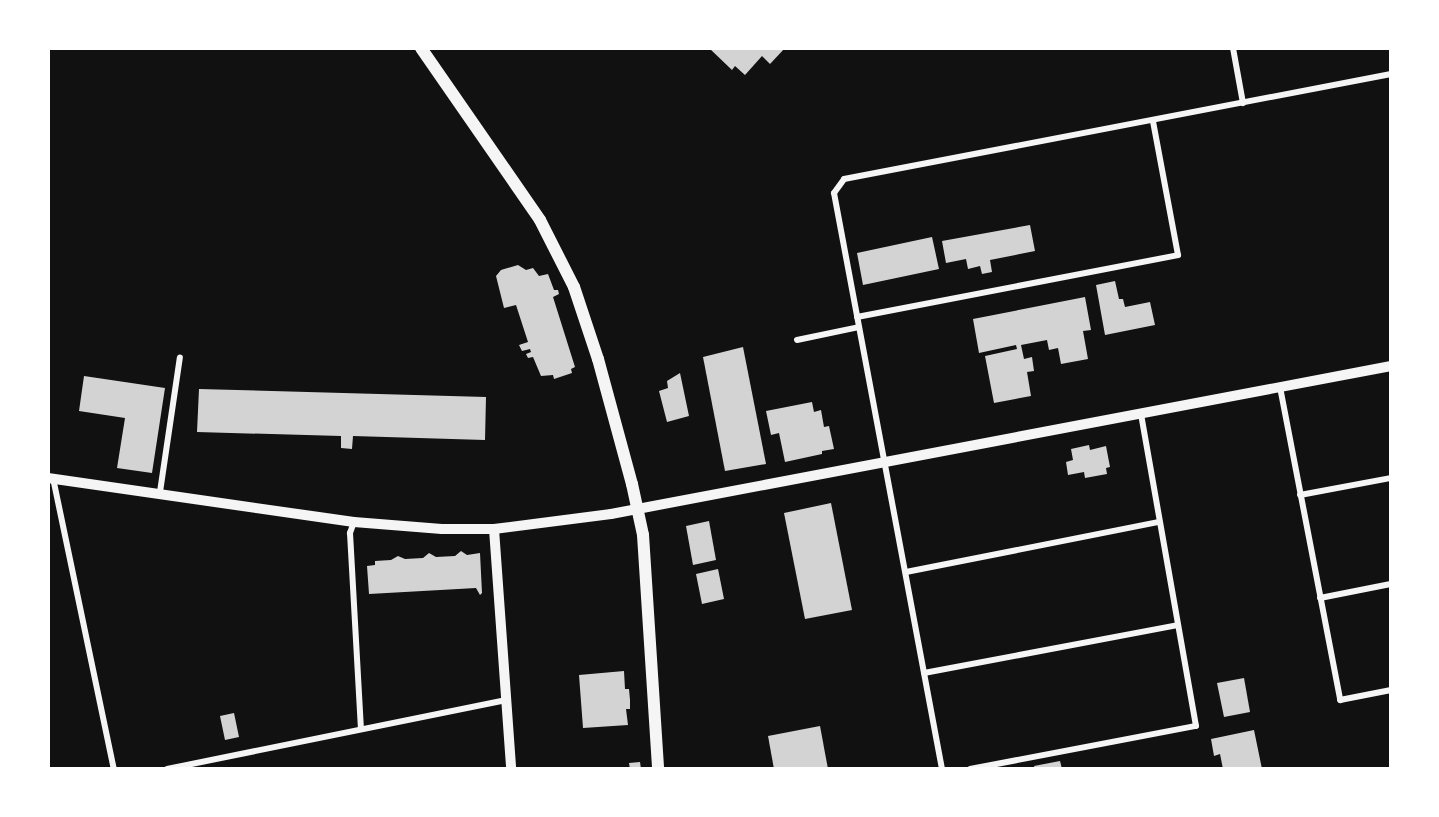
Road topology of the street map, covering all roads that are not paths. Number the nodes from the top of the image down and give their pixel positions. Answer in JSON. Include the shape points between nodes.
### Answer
{"nodes":[{"id":1,"x":421,"y":48,"type":"edge"},
{"id":2,"x":1233,"y":48,"type":"edge"},
{"id":3,"x":1391,"y":74,"type":"edge"},
{"id":4,"x":1243,"y":103,"type":"junction"},
{"id":5,"x":1153,"y":120,"type":"junction"},
{"id":6,"x":857,"y":317,"type":"junction"},
{"id":7,"x":859,"y":327,"type":"junction"},
{"id":8,"x":797,"y":340,"type":"dead end"},
{"id":9,"x":180,"y":357,"type":"dead end"},
{"id":10,"x":1391,"y":366,"type":"edge"},
{"id":11,"x":1280,"y":387,"type":"junction"},
{"id":12,"x":1142,"y":414,"type":"junction"},
{"id":13,"x":885,"y":463,"type":"junction"},
{"id":14,"x":50,"y":478,"type":"edge"},
{"id":15,"x":1391,"y":478,"type":"edge"},
{"id":16,"x":160,"y":492,"type":"junction"},
{"id":17,"x":1300,"y":495,"type":"junction"},
{"id":18,"x":638,"y":508,"type":"junction"},
{"id":19,"x":354,"y":522,"type":"junction"},
{"id":20,"x":1159,"y":522,"type":"junction"},
{"id":21,"x":494,"y":529,"type":"junction"},
{"id":22,"x":906,"y":572,"type":"junction"},
{"id":23,"x":1391,"y":585,"type":"edge"},
{"id":24,"x":1320,"y":598,"type":"junction"},
{"id":25,"x":1178,"y":625,"type":"junction"},
{"id":26,"x":924,"y":673,"type":"junction"},
{"id":27,"x":1391,"y":690,"type":"edge"},
{"id":28,"x":505,"y":700,"type":"junction"},
{"id":29,"x":361,"y":728,"type":"junction"},
{"id":30,"x":114,"y":769,"type":"edge"},
{"id":31,"x":167,"y":769,"type":"edge"},
{"id":32,"x":511,"y":769,"type":"edge"},
{"id":33,"x":658,"y":769,"type":"edge"},
{"id":34,"x":942,"y":769,"type":"edge"},
{"id":35,"x":970,"y":769,"type":"edge"}],
"edges":[{"from":1,"to":18,"type":"main road","via":[[540,220],[574,287],[598,359]]},
{"from":2,"to":4,"type":"street"},
{"from":3,"to":4,"type":"street"},
{"from":4,"to":5,"type":"street"},
{"from":5,"to":6,"type":"street","via":[[844,179],[834,193]]},
{"from":5,"to":6,"type":"street","via":[[1178,255]]},
{"from":6,"to":7,"type":"street"},
{"from":7,"to":8,"type":"street"},
{"from":7,"to":13,"type":"street"},
{"from":9,"to":16,"type":"street"},
{"from":10,"to":11,"type":"street"},
{"from":11,"to":12,"type":"street"},
{"from":11,"to":17,"type":"street"},
{"from":12,"to":13,"type":"street"},
{"from":12,"to":20,"type":"street","via":[[1160,509]]},
{"from":13,"to":18,"type":"street"},
{"from":13,"to":22,"type":"street"},
{"from":14,"to":16,"type":"street"},
{"from":14,"to":30,"type":"street"},
{"from":15,"to":17,"type":"street"},
{"from":16,"to":19,"type":"street"},
{"from":17,"to":24,"type":"street"},
{"from":18,"to":21,"type":"street","via":[[552,524]]},
{"from":18,"to":33,"type":"main road","via":[[649,610]]},
{"from":19,"to":21,"type":"street"},
{"from":19,"to":29,"type":"street","via":[[350,533]]},
{"from":20,"to":22,"type":"street"},
{"from":20,"to":25,"type":"street"},
{"from":21,"to":28,"type":"street"},
{"from":22,"to":26,"type":"street"},
{"from":23,"to":24,"type":"street"},
{"from":24,"to":27,"type":"street","via":[[1340,700]]},
{"from":25,"to":26,"type":"street"},
{"from":25,"to":35,"type":"street","via":[[1196,726]]},
{"from":26,"to":34,"type":"street"},
{"from":28,"to":29,"type":"street"},
{"from":28,"to":32,"type":"street"},
{"from":29,"to":31,"type":"street"}]}
